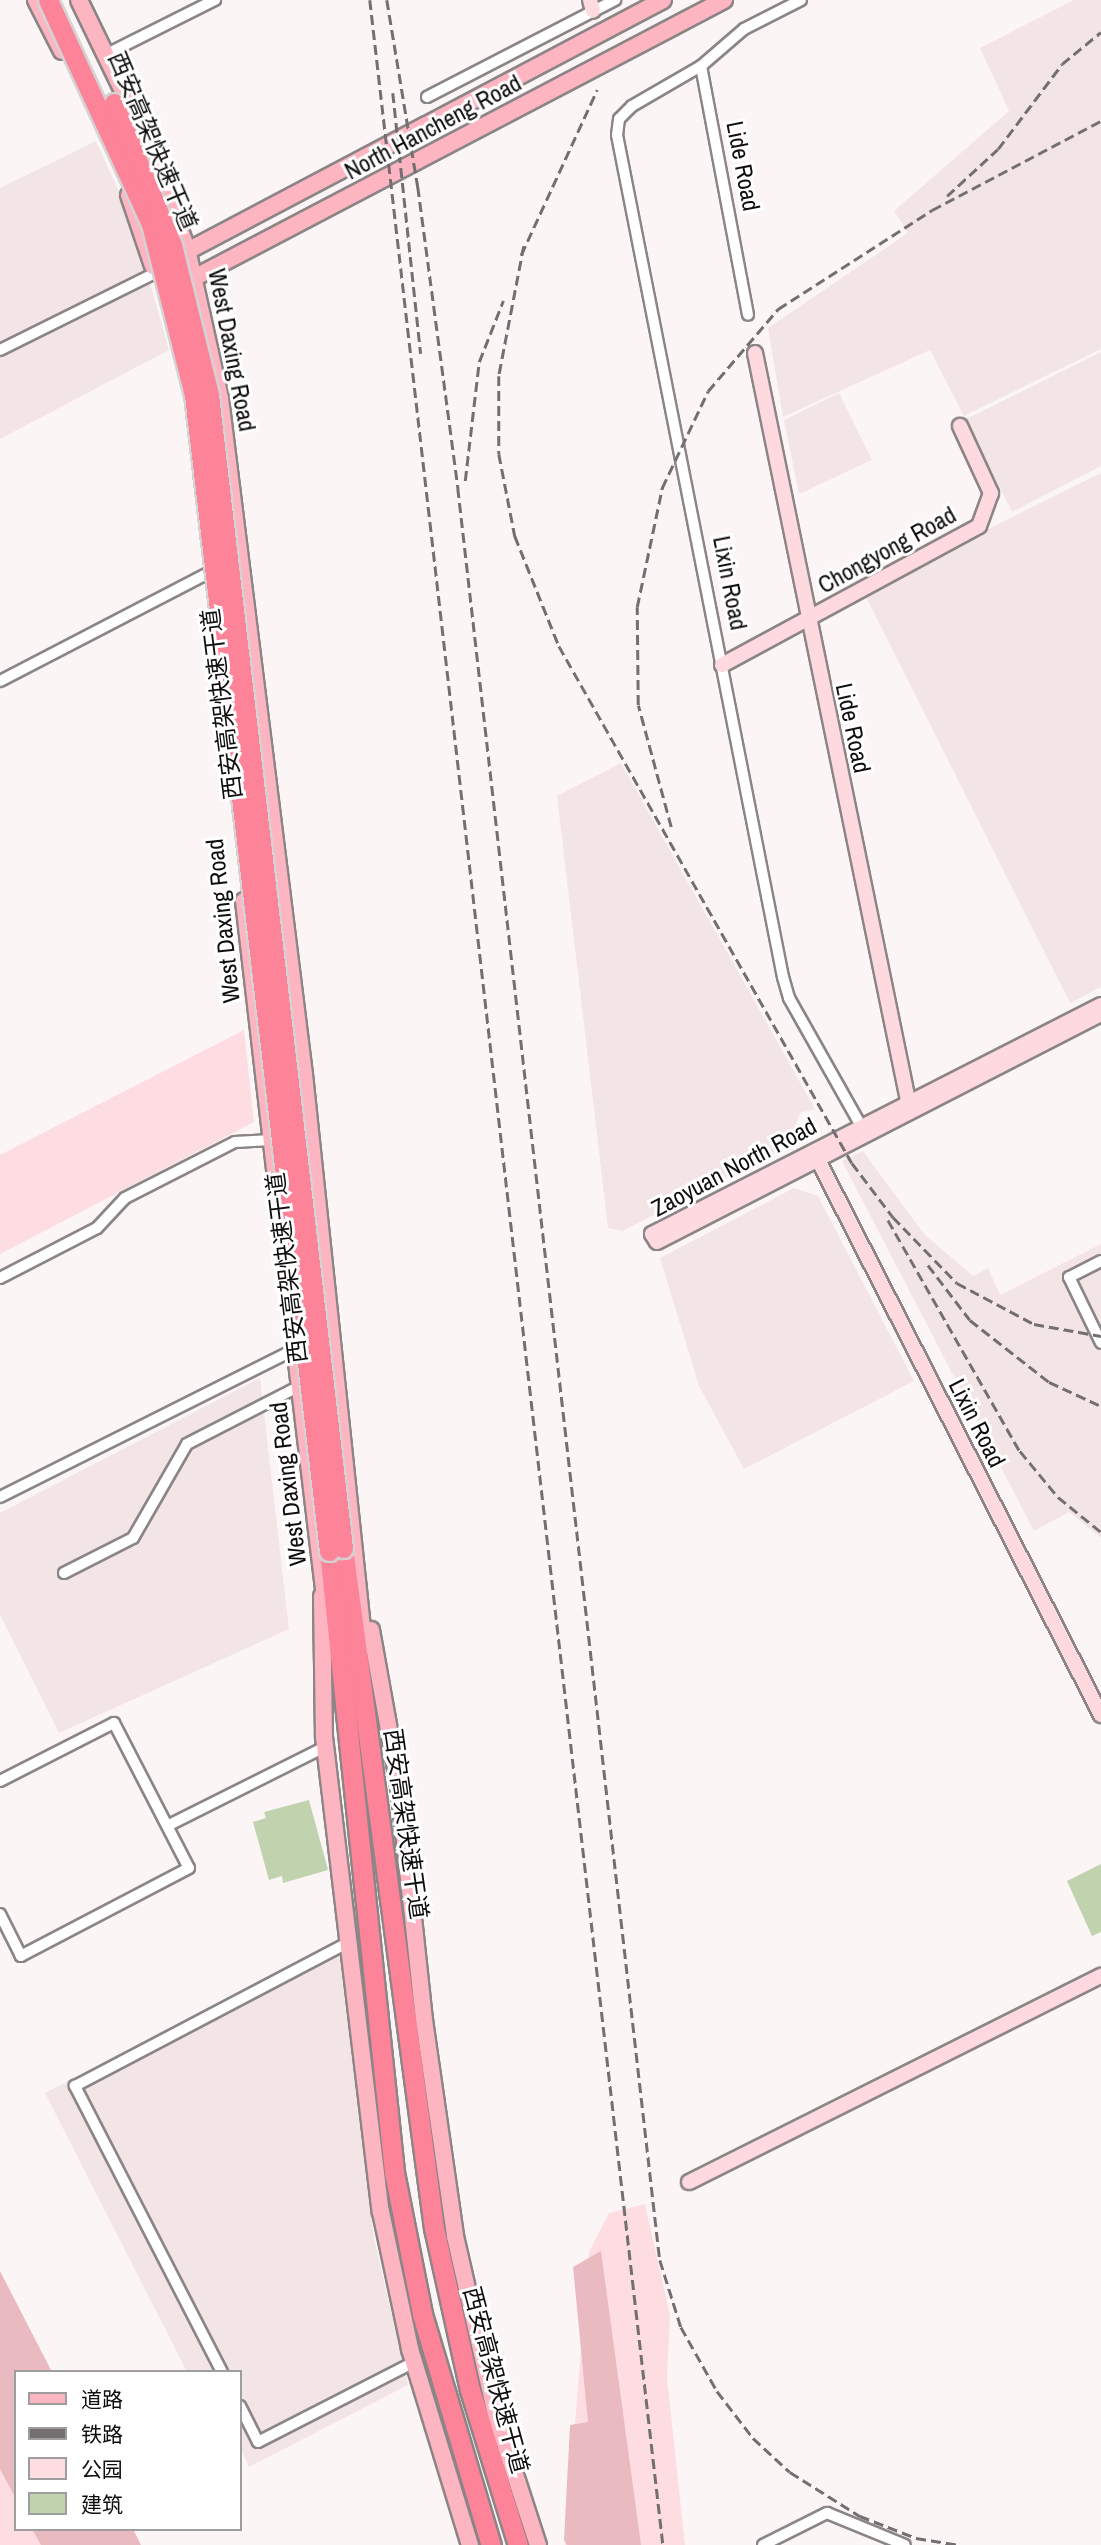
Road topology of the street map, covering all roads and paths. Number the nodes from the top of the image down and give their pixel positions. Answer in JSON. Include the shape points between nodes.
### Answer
{"nodes":[{"id":1,"x":36,"y":0,"type":"edge"},
{"id":2,"x":48,"y":0,"type":"edge"},
{"id":3,"x":62,"y":0,"type":"edge"},
{"id":4,"x":79,"y":0,"type":"edge"},
{"id":5,"x":215,"y":0,"type":"edge"},
{"id":6,"x":615,"y":0,"type":"edge"},
{"id":7,"x":663,"y":0,"type":"edge"},
{"id":8,"x":724,"y":0,"type":"edge"},
{"id":9,"x":801,"y":0,"type":"edge"},
{"id":10,"x":592,"y":6,"type":"edge"},
{"id":11,"x":107,"y":54,"type":"junction"},
{"id":12,"x":701,"y":66,"type":"junction"},
{"id":13,"x":428,"y":97,"type":"dead end"},
{"id":14,"x":187,"y":249,"type":"junction"},
{"id":15,"x":155,"y":273,"type":"junction"},
{"id":16,"x":197,"y":276,"type":"junction"},
{"id":17,"x":162,"y":293,"type":"junction"},
{"id":18,"x":748,"y":315,"type":"dead end"},
{"id":19,"x":0,"y":350,"type":"edge"},
{"id":20,"x":755,"y":353,"type":"dead end"},
{"id":21,"x":960,"y":426,"type":"dead end"},
{"id":22,"x":208,"y":573,"type":"junction"},
{"id":23,"x":808,"y":620,"type":"junction"},
{"id":24,"x":722,"y":665,"type":"junction"},
{"id":25,"x":0,"y":681,"type":"edge"},
{"id":26,"x":1101,"y":1005,"type":"edge"},
{"id":27,"x":1101,"y":1014,"type":"edge"},
{"id":28,"x":909,"y":1107,"type":"junction"},
{"id":29,"x":863,"y":1130,"type":"junction"},
{"id":30,"x":271,"y":1140,"type":"junction"},
{"id":31,"x":816,"y":1155,"type":"junction"},
{"id":32,"x":1101,"y":1261,"type":"edge"},
{"id":33,"x":0,"y":1278,"type":"edge"},
{"id":34,"x":1101,"y":1343,"type":"edge"},
{"id":35,"x":296,"y":1349,"type":"junction"},
{"id":36,"x":300,"y":1386,"type":"junction"},
{"id":37,"x":0,"y":1497,"type":"edge"},
{"id":38,"x":336,"y":1549,"type":"junction"},
{"id":39,"x":64,"y":1573,"type":"dead end"},
{"id":40,"x":322,"y":1576,"type":"junction"},
{"id":41,"x":360,"y":1577,"type":"junction"},
{"id":42,"x":1101,"y":1715,"type":"edge"},
{"id":43,"x":368,"y":1733,"type":"junction"},
{"id":44,"x":348,"y":1737,"type":"junction"},
{"id":45,"x":325,"y":1747,"type":"junction"},
{"id":46,"x":0,"y":1781,"type":"edge"},
{"id":47,"x":169,"y":1825,"type":"junction"},
{"id":48,"x":0,"y":1914,"type":"edge"},
{"id":49,"x":346,"y":1944,"type":"junction"},
{"id":50,"x":1101,"y":1976,"type":"edge"},
{"id":51,"x":689,"y":2182,"type":"dead end"},
{"id":52,"x":414,"y":2362,"type":"junction"},
{"id":53,"x":221,"y":2370,"type":"edge"},
{"id":54,"x":242,"y":2410,"type":"edge"},
{"id":55,"x":470,"y":2545,"type":"edge"},
{"id":56,"x":491,"y":2545,"type":"edge"},
{"id":57,"x":518,"y":2545,"type":"edge"},
{"id":58,"x":538,"y":2545,"type":"edge"},
{"id":59,"x":763,"y":2545,"type":"edge"},
{"id":60,"x":905,"y":2545,"type":"edge"}],
"edges":[{"from":1,"to":15,"type":"main road","name":"West Daxing Road","via":[[106,139]]},
{"from":2,"to":38,"type":"highway","name":"西安高架快速干道","bridge":true,"via":[[151,224],[192,383]]},
{"from":3,"to":38,"type":"highway","name":"西安高架快速干道","bridge":true,"via":[[157,202],[186,293],[209,395]]},
{"from":4,"to":11,"type":"main road","name":"West Daxing Road"},
{"from":5,"to":11,"type":"street"},
{"from":6,"to":10,"type":"street"},
{"from":7,"to":14,"type":"main road","name":"North Hancheng Road"},
{"from":8,"to":16,"type":"main road","name":"North Hancheng Road"},
{"from":9,"to":12,"type":"street","name":"Lixin Road","via":[[733,36]]},
{"from":10,"to":13,"type":"street"},
{"from":11,"to":14,"type":"main road","name":"West Daxing Road","via":[[150,146]]},
{"from":12,"to":18,"type":"street","name":"Lide Road"},
{"from":12,"to":24,"type":"street","name":"Lixin Road","via":[[632,106],[619,119],[617,135]]},
{"from":14,"to":15,"type":"main road","name":"North Hancheng Road"},
{"from":14,"to":16,"type":"main road","name":"West Daxing Road"},
{"from":15,"to":17,"type":"main road","name":"West Daxing Road"},
{"from":15,"to":19,"type":"street"},
{"from":16,"to":17,"type":"main road","name":"North Hancheng Road"},
{"from":16,"to":41,"type":"main road","name":"West Daxing Road","via":[[221,401]]},
{"from":17,"to":22,"type":"main road","name":"West Daxing Road","via":[[185,387]]},
{"from":20,"to":23,"type":"street","name":"Lide Road"},
{"from":21,"to":23,"type":"street","name":"Chongyong Road","via":[[991,493],[979,526],[842,597]]},
{"from":22,"to":25,"type":"street"},
{"from":22,"to":30,"type":"main road","name":"West Daxing Road"},
{"from":23,"to":24,"type":"street","name":"Chongyong Road"},
{"from":23,"to":28,"type":"street","name":"Lide Road"},
{"from":24,"to":29,"type":"street","name":"Lixin Road","via":[[789,998]]},
{"from":26,"to":28,"type":"street","name":"Zaoyuan North Road"},
{"from":27,"to":28,"type":"street","name":"Zaoyuan North Road"},
{"from":28,"to":29,"type":"street","name":"Zaoyuan North Road"},
{"from":29,"to":31,"type":"street","name":"Zaoyuan North Road"},
{"from":30,"to":33,"type":"street","via":[[222,1148],[125,1198],[97,1228]]},
{"from":30,"to":35,"type":"main road","name":"West Daxing Road"},
{"from":31,"to":31,"type":"street","name":"Zaoyuan North Road","via":[[652,1234],[657,1242]]},
{"from":31,"to":42,"type":"street","name":"Lixin Road"},
{"from":32,"to":34,"type":"street","via":[[1069,1278]]},
{"from":35,"to":36,"type":"main road","name":"West Daxing Road"},
{"from":35,"to":37,"type":"street"},
{"from":36,"to":39,"type":"street","via":[[187,1444],[133,1538]]},
{"from":36,"to":40,"type":"main road","name":"West Daxing Road"},
{"from":38,"to":43,"type":"highway","name":"西安高架快速干道"},
{"from":38,"to":44,"type":"highway","name":"西安高架快速干道"},
{"from":40,"to":44,"type":"main road","name":"West Daxing Road"},
{"from":40,"to":45,"type":"main road"},
{"from":41,"to":43,"type":"main road","name":"West Daxing Road"},
{"from":41,"to":58,"type":"main road","via":[[399,1786],[424,2020],[455,2236],[497,2419]]},
{"from":43,"to":57,"type":"highway","name":"西安高架快速干道","via":[[421,2143],[449,2302],[473,2402]]},
{"from":44,"to":56,"type":"highway","name":"西安高架快速干道","via":[[372,1989],[407,2249],[443,2390]]},
{"from":45,"to":47,"type":"street"},
{"from":45,"to":49,"type":"main road"},
{"from":46,"to":47,"type":"street","via":[[114,1723]]},
{"from":47,"to":48,"type":"street","via":[[189,1868],[21,1956]]},
{"from":49,"to":52,"type":"main road","via":[[381,2212]]},
{"from":49,"to":53,"type":"street","via":[[75,2086]]},
{"from":50,"to":51,"type":"street"},
{"from":52,"to":54,"type":"street","via":[[258,2442]]},
{"from":52,"to":55,"type":"main road"},
{"from":59,"to":60,"type":"street","via":[[827,2513]]}]}
